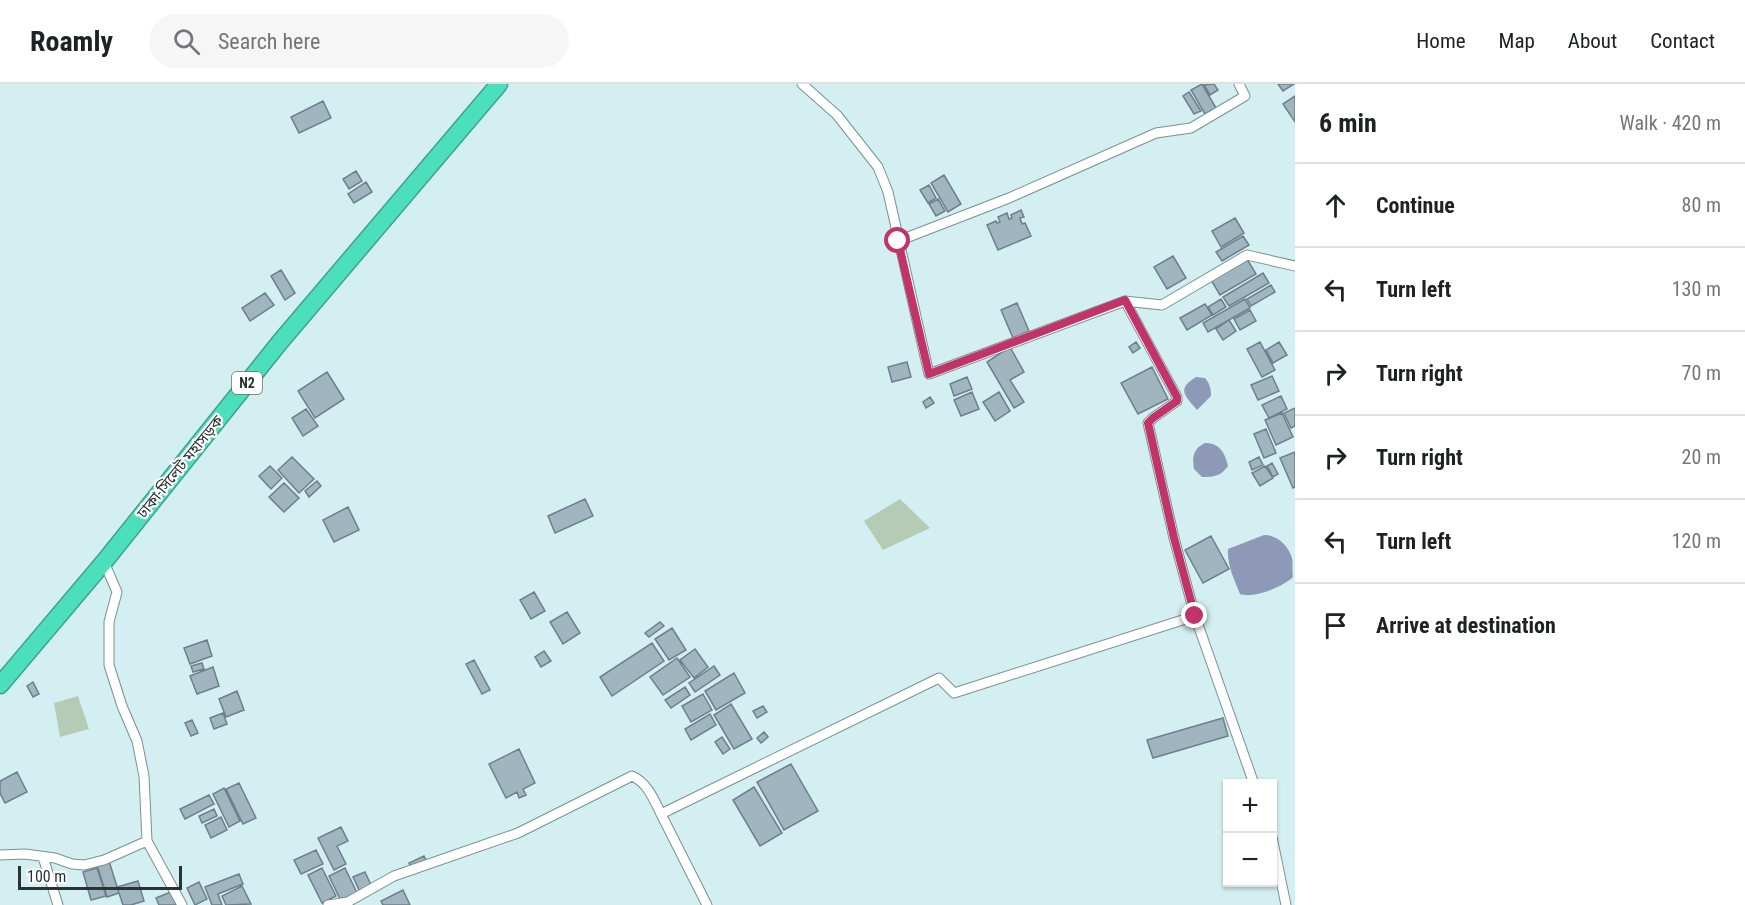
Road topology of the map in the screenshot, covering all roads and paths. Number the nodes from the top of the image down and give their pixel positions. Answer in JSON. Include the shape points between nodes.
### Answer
{"nodes":[{"id":1,"x":499,"y":84,"type":"edge"},
{"id":2,"x":802,"y":84,"type":"edge"},
{"id":3,"x":1239,"y":84,"type":"edge"},
{"id":4,"x":898,"y":241,"type":"junction"},
{"id":5,"x":1295,"y":266,"type":"edge"},
{"id":6,"x":1125,"y":300,"type":"junction"},
{"id":7,"x":104,"y":562,"type":"junction"},
{"id":8,"x":1195,"y":616,"type":"junction"},
{"id":9,"x":0,"y":685,"type":"edge"},
{"id":10,"x":1253,"y":779,"type":"edge"},
{"id":11,"x":662,"y":814,"type":"junction"},
{"id":12,"x":147,"y":841,"type":"junction"},
{"id":13,"x":0,"y":855,"type":"edge"},
{"id":14,"x":43,"y":858,"type":"junction"},
{"id":15,"x":1277,"y":861,"type":"edge"},
{"id":16,"x":58,"y":905,"type":"edge"},
{"id":17,"x":182,"y":905,"type":"edge"},
{"id":18,"x":328,"y":905,"type":"edge"},
{"id":19,"x":707,"y":905,"type":"edge"},
{"id":20,"x":1286,"y":905,"type":"edge"}],
"edges":[{"from":1,"to":7,"type":"highway","name":"ঢাকা-সিলেট মহাসড়ক","number":"N2","via":[[280,342]]},
{"from":2,"to":4,"type":"street","via":[[837,116],[878,166]]},
{"from":3,"to":4,"type":"street","via":[[1245,96],[1191,128],[1156,134]]},
{"from":4,"to":6,"type":"street","via":[[929,374]]},
{"from":5,"to":6,"type":"street","via":[[1247,255],[1162,305]]},
{"from":6,"to":8,"type":"street","via":[[1177,397],[1148,423]]},
{"from":7,"to":9,"type":"highway","name":"ঢাকা-সিলেট মহাসড়ক","number":"N2"},
{"from":7,"to":12,"type":"street","via":[[117,592],[109,622],[110,665],[137,741],[144,776]]},
{"from":8,"to":10,"type":"street"},
{"from":8,"to":11,"type":"street","via":[[954,693],[939,678]]},
{"from":11,"to":18,"type":"street","via":[[648,789],[632,776],[518,833],[394,876],[348,902]]},
{"from":11,"to":19,"type":"street"},
{"from":12,"to":14,"type":"street","via":[[84,865]]},
{"from":12,"to":17,"type":"street"},
{"from":13,"to":14,"type":"street"},
{"from":14,"to":16,"type":"street"},
{"from":15,"to":20,"type":"street"}]}
